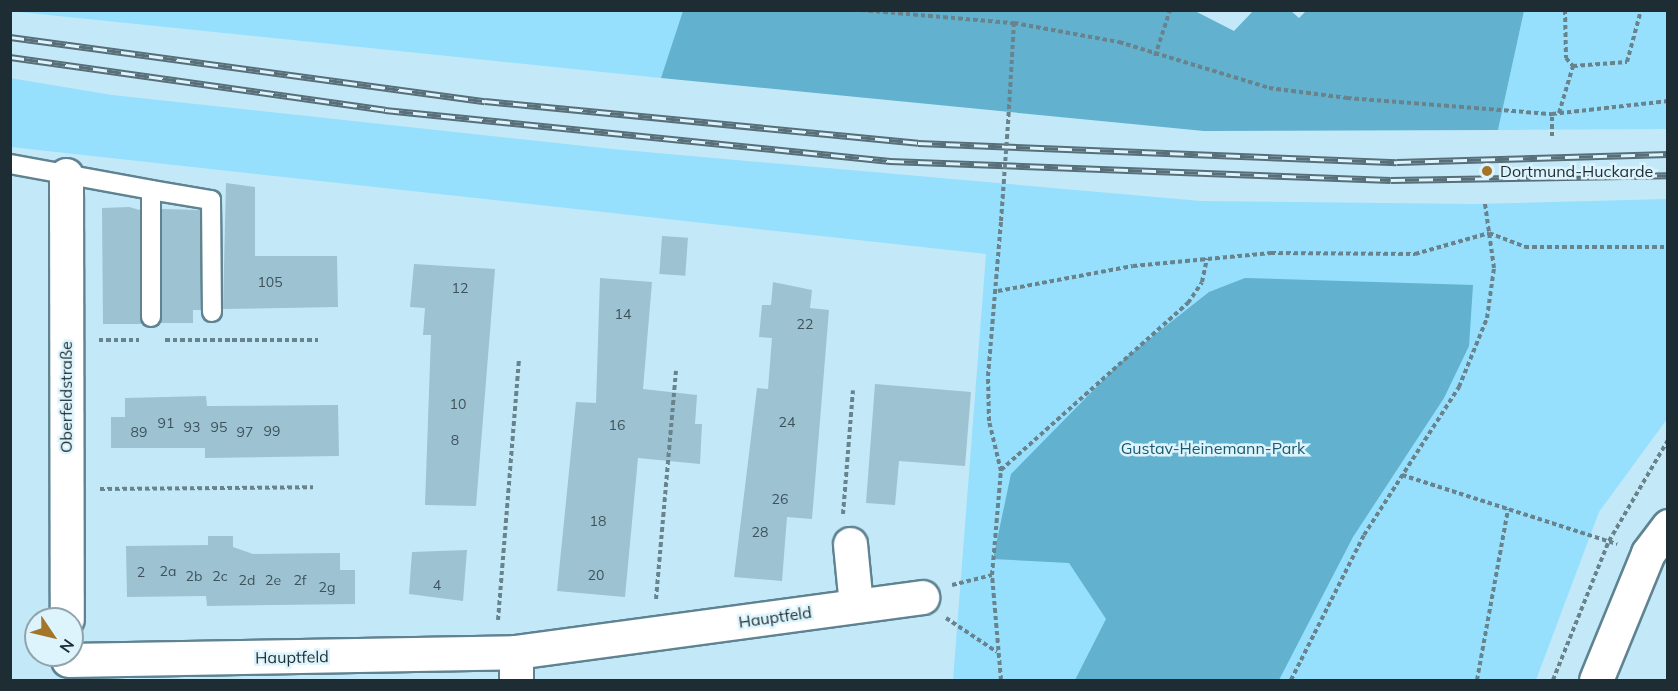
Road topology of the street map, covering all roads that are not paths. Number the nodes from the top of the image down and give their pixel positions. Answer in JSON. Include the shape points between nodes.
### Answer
{"nodes":[{"id":1,"x":10,"y":164,"type":"edge"},
{"id":2,"x":66,"y":175,"type":"junction"},
{"id":3,"x":151,"y":190,"type":"junction"},
{"id":4,"x":212,"y":312,"type":"dead end"},
{"id":5,"x":151,"y":317,"type":"dead end"},
{"id":6,"x":1668,"y":526,"type":"edge"},
{"id":7,"x":850,"y":544,"type":"road end"},
{"id":8,"x":922,"y":597,"type":"road end"},
{"id":9,"x":856,"y":605,"type":"junction"},
{"id":10,"x":67,"y":607,"type":"edge"},
{"id":11,"x":509,"y":662,"type":"edge"},
{"id":12,"x":84,"y":665,"type":"edge"},
{"id":13,"x":1596,"y":681,"type":"edge"}],
"edges":[{"from":1,"to":2,"type":"lane"},
{"from":2,"to":3,"type":"lane"},
{"from":2,"to":10,"type":"street","name":"Oberfeldstraße"},
{"from":3,"to":4,"type":"lane","via":[[211,200]]},
{"from":3,"to":5,"type":"lane"},
{"from":6,"to":13,"type":"street","via":[[1648,553]]},
{"from":7,"to":9,"type":"street"},
{"from":8,"to":9,"type":"street","name":"Hauptfeld"},
{"from":9,"to":11,"type":"street","name":"Hauptfeld","via":[[653,635]]},
{"from":11,"to":12,"type":"street","name":"Hauptfeld"}]}
